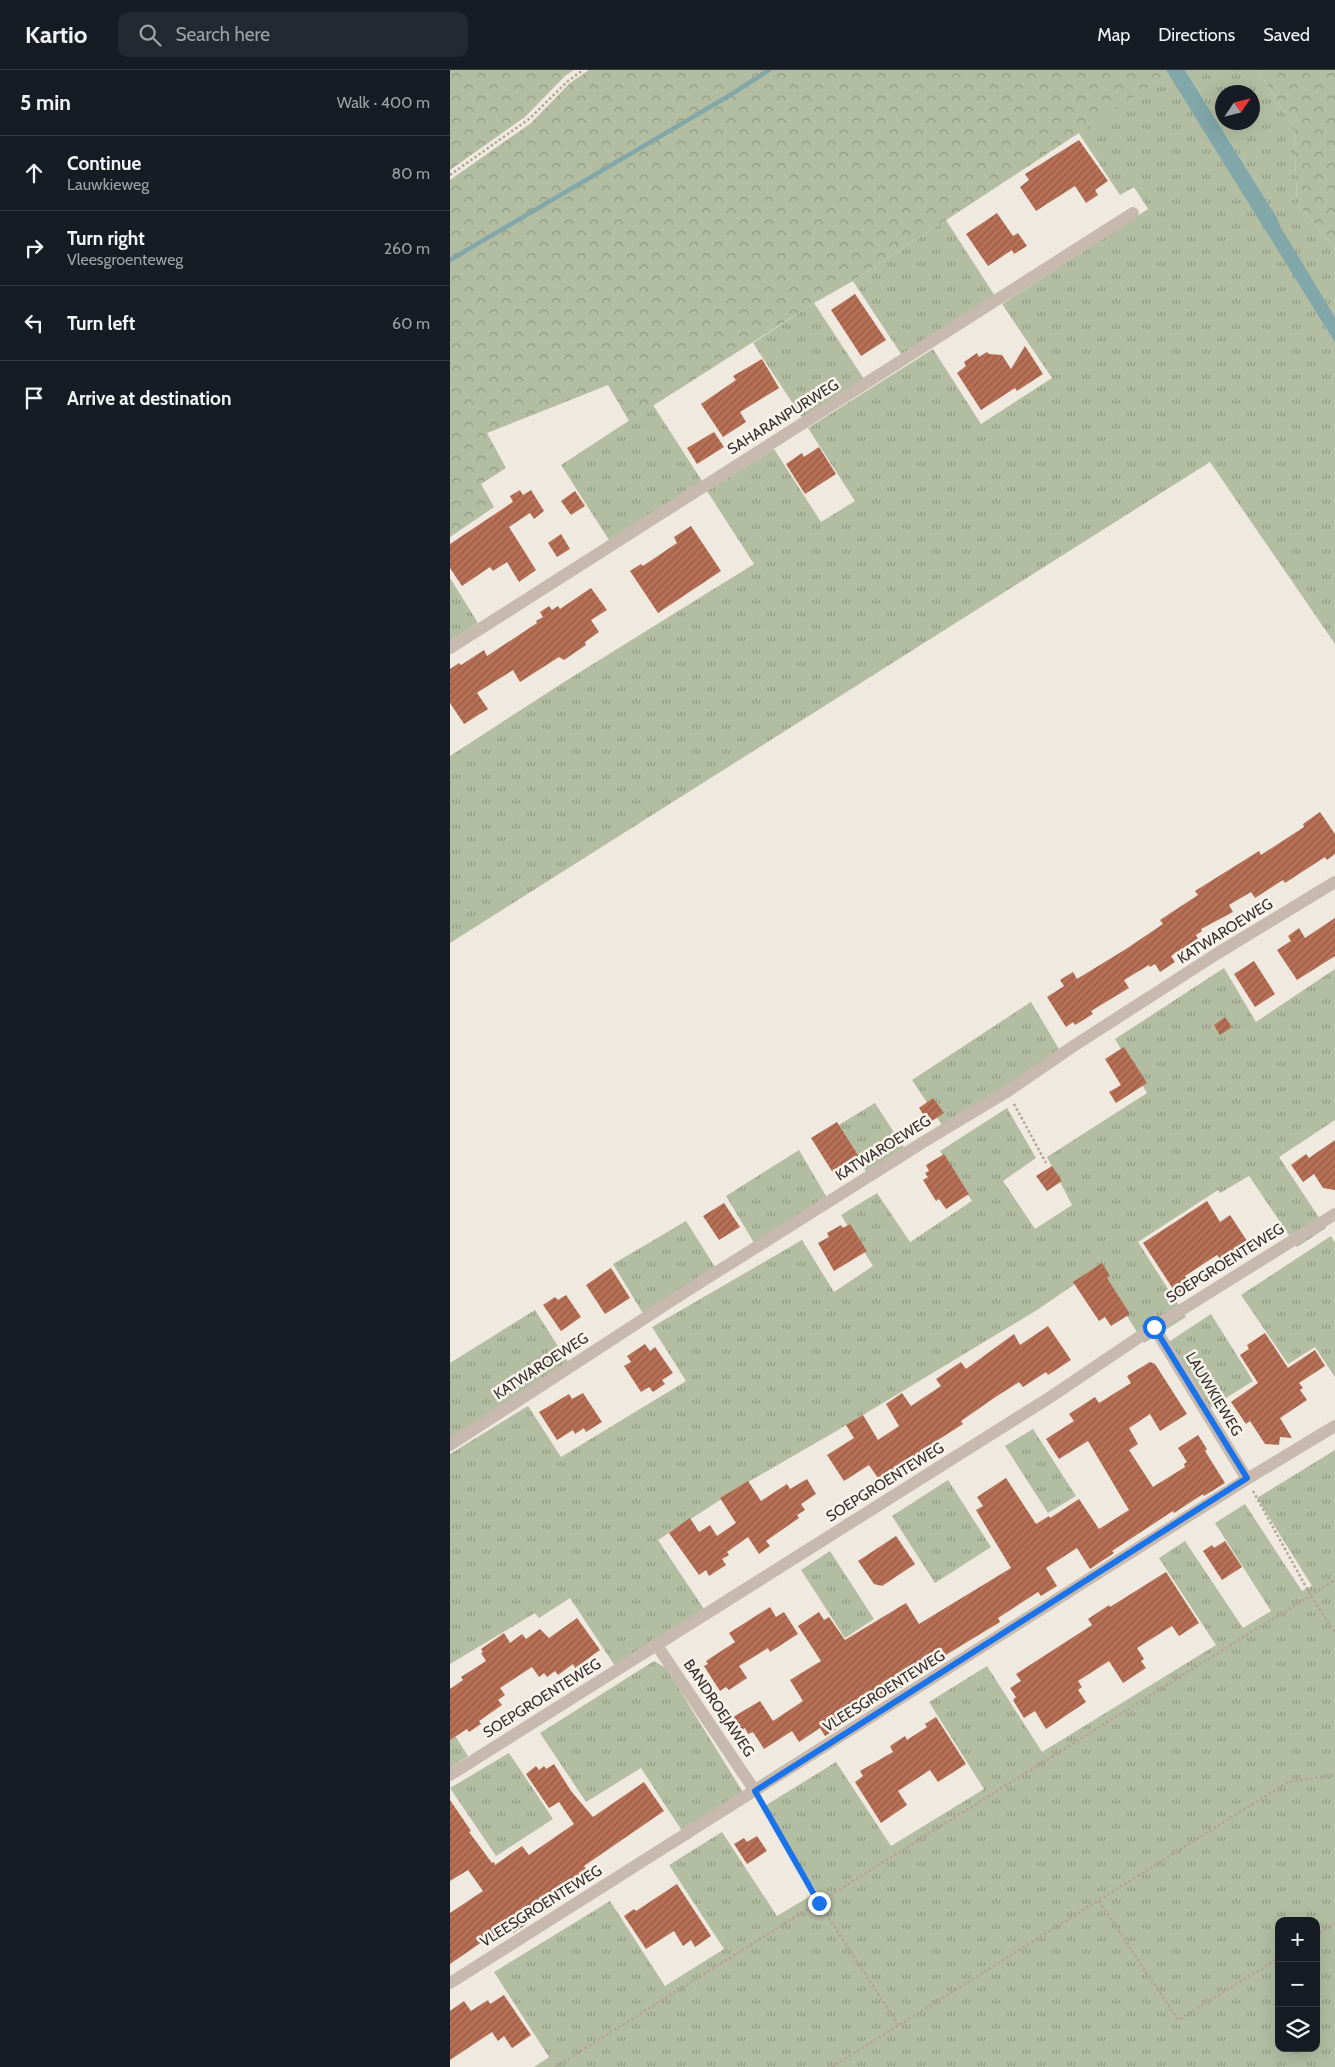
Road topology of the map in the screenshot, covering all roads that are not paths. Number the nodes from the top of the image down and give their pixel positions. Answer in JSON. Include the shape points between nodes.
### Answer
{"nodes":[{"id":1,"x":1133,"y":212,"type":"dead end"},
{"id":2,"x":450,"y":648,"type":"edge"},
{"id":3,"x":1335,"y":882,"type":"edge"},
{"id":4,"x":1335,"y":1214,"type":"edge"},
{"id":5,"x":1154,"y":1327,"type":"junction"},
{"id":6,"x":1335,"y":1426,"type":"edge"},
{"id":7,"x":450,"y":1445,"type":"edge"},
{"id":8,"x":1247,"y":1478,"type":"junction"},
{"id":9,"x":656,"y":1644,"type":"junction"},
{"id":10,"x":450,"y":1775,"type":"edge"},
{"id":11,"x":755,"y":1791,"type":"junction"},
{"id":12,"x":450,"y":1983,"type":"edge"}],
"edges":[{"from":1,"to":2,"type":"street","name":"SAHARANPURWEG"},
{"from":3,"to":7,"type":"street","name":"KATWAROEWEG","via":[[1210,958],[1008,1091],[702,1282]]},
{"from":4,"to":5,"type":"street","name":"SOEPGROENTEWEG"},
{"from":5,"to":8,"type":"street","name":"LAUWKIEWEG"},
{"from":5,"to":9,"type":"street","name":"SOEPGROENTEWEG","via":[[1052,1396]]},
{"from":6,"to":8,"type":"street","name":"VLEESGROENTEWEG"},
{"from":8,"to":11,"type":"street","name":"VLEESGROENTEWEG"},
{"from":9,"to":10,"type":"street","name":"SOEPGROENTEWEG"},
{"from":9,"to":11,"type":"street","name":"BANDROEJAWEG"},
{"from":11,"to":12,"type":"street","name":"VLEESGROENTEWEG"}]}
